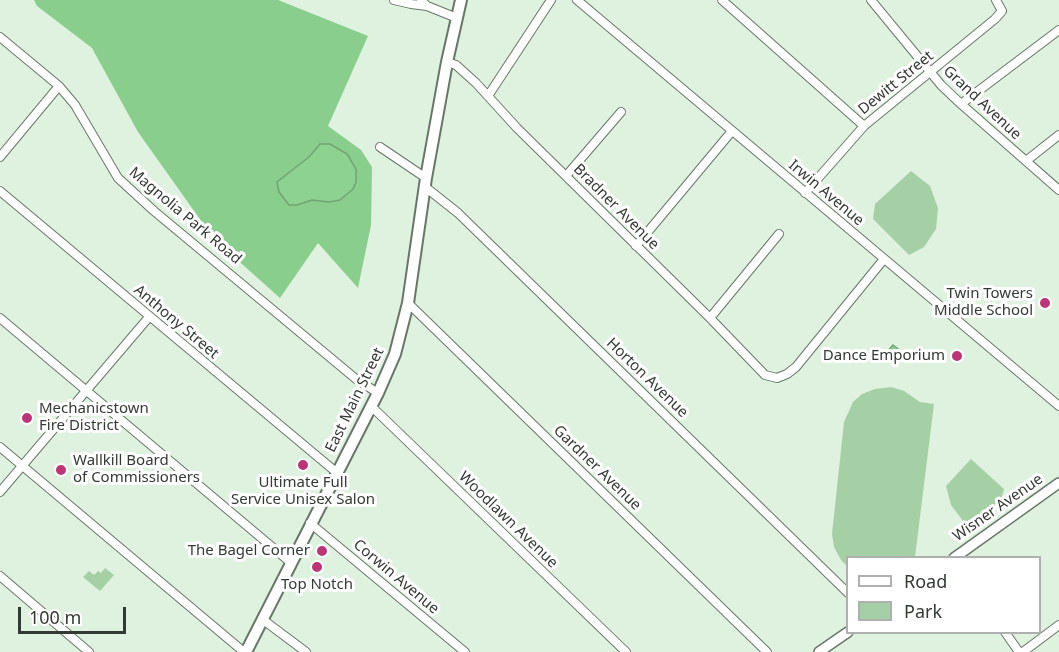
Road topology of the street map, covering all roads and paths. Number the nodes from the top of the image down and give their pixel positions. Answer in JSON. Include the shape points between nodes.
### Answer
{"nodes":[{"id":1,"x":394,"y":0,"type":"edge"},
{"id":2,"x":461,"y":0,"type":"edge"},
{"id":3,"x":551,"y":0,"type":"edge"},
{"id":4,"x":578,"y":0,"type":"edge"},
{"id":5,"x":722,"y":0,"type":"edge"},
{"id":6,"x":871,"y":0,"type":"edge"},
{"id":7,"x":996,"y":0,"type":"edge"},
{"id":8,"x":424,"y":3,"type":"edge"},
{"id":9,"x":457,"y":18,"type":"junction"},
{"id":10,"x":1059,"y":30,"type":"edge"},
{"id":11,"x":0,"y":38,"type":"edge"},
{"id":12,"x":447,"y":62,"type":"junction"},
{"id":13,"x":930,"y":73,"type":"junction"},
{"id":14,"x":58,"y":86,"type":"junction"},
{"id":15,"x":488,"y":96,"type":"junction"},
{"id":16,"x":961,"y":104,"type":"junction"},
{"id":17,"x":621,"y":112,"type":"dead end"},
{"id":18,"x":864,"y":126,"type":"junction"},
{"id":19,"x":732,"y":131,"type":"junction"},
{"id":20,"x":1059,"y":135,"type":"edge"},
{"id":21,"x":380,"y":147,"type":"dead end"},
{"id":22,"x":0,"y":157,"type":"edge"},
{"id":23,"x":1026,"y":161,"type":"junction"},
{"id":24,"x":566,"y":176,"type":"junction"},
{"id":25,"x":425,"y":182,"type":"junction"},
{"id":26,"x":1059,"y":190,"type":"edge"},
{"id":27,"x":0,"y":191,"type":"edge"},
{"id":28,"x":805,"y":193,"type":"junction"},
{"id":29,"x":778,"y":234,"type":"dead end"},
{"id":30,"x":636,"y":246,"type":"junction"},
{"id":31,"x":884,"y":259,"type":"junction"},
{"id":32,"x":408,"y":303,"type":"junction"},
{"id":33,"x":149,"y":317,"type":"junction"},
{"id":34,"x":0,"y":318,"type":"edge"},
{"id":35,"x":710,"y":318,"type":"junction"},
{"id":36,"x":86,"y":392,"type":"junction"},
{"id":37,"x":378,"y":393,"type":"junction"},
{"id":38,"x":371,"y":406,"type":"junction"},
{"id":39,"x":1059,"y":406,"type":"edge"},
{"id":40,"x":0,"y":447,"type":"edge"},
{"id":41,"x":22,"y":466,"type":"junction"},
{"id":42,"x":336,"y":472,"type":"junction"},
{"id":43,"x":1059,"y":483,"type":"edge"},
{"id":44,"x":0,"y":492,"type":"edge"},
{"id":45,"x":310,"y":523,"type":"junction"},
{"id":46,"x":957,"y":556,"type":"edge"},
{"id":47,"x":291,"y":562,"type":"junction"},
{"id":48,"x":0,"y":576,"type":"edge"},
{"id":49,"x":846,"y":591,"type":"edge"},
{"id":50,"x":262,"y":619,"type":"junction"},
{"id":51,"x":1059,"y":626,"type":"edge"},
{"id":52,"x":846,"y":633,"type":"edge"},
{"id":53,"x":1006,"y":634,"type":"edge"},
{"id":54,"x":89,"y":652,"type":"edge"},
{"id":55,"x":245,"y":652,"type":"edge"},
{"id":56,"x":306,"y":652,"type":"edge"},
{"id":57,"x":465,"y":652,"type":"edge"},
{"id":58,"x":626,"y":652,"type":"edge"},
{"id":59,"x":767,"y":652,"type":"edge"},
{"id":60,"x":819,"y":652,"type":"edge"},
{"id":61,"x":1021,"y":652,"type":"edge"}],
"edges":[{"from":1,"to":8,"type":"street"},
{"from":2,"to":9,"type":"main road","name":"East Main Street"},
{"from":3,"to":15,"type":"street"},
{"from":4,"to":19,"type":"street","name":"Irwin Avenue"},
{"from":5,"to":18,"type":"street"},
{"from":6,"to":13,"type":"street","name":"Grand Avenue"},
{"from":7,"to":13,"type":"street","name":"Dewitt Street","via":[[1002,11],[995,19]]},
{"from":8,"to":9,"type":"street"},
{"from":9,"to":12,"type":"main road","name":"East Main Street"},
{"from":10,"to":16,"type":"street"},
{"from":11,"to":14,"type":"street","name":"Magnolia Park Road"},
{"from":12,"to":15,"type":"street","name":"Bradner Avenue","via":[[456,65]]},
{"from":12,"to":25,"type":"main road","name":"East Main Street"},
{"from":13,"to":16,"type":"street","name":"Grand Avenue"},
{"from":13,"to":18,"type":"street","name":"Dewitt Street"},
{"from":14,"to":22,"type":"street"},
{"from":14,"to":37,"type":"street","name":"Magnolia Park Road","via":[[75,105],[118,178]]},
{"from":15,"to":24,"type":"street","name":"Bradner Avenue"},
{"from":16,"to":23,"type":"street","name":"Grand Avenue"},
{"from":17,"to":24,"type":"street"},
{"from":18,"to":28,"type":"street","name":"Dewitt Street"},
{"from":19,"to":28,"type":"street","name":"Irwin Avenue"},
{"from":19,"to":30,"type":"street"},
{"from":20,"to":23,"type":"street"},
{"from":21,"to":25,"type":"street","name":"Horton Avenue"},
{"from":23,"to":26,"type":"street","name":"Grand Avenue"},
{"from":24,"to":30,"type":"street","name":"Bradner Avenue"},
{"from":25,"to":32,"type":"main road","name":"East Main Street"},
{"from":25,"to":49,"type":"street","name":"Horton Avenue"},
{"from":27,"to":33,"type":"street","name":"Anthony Street"},
{"from":28,"to":31,"type":"street","name":"Irwin Avenue"},
{"from":29,"to":35,"type":"street"},
{"from":30,"to":35,"type":"street","name":"Bradner Avenue"},
{"from":31,"to":35,"type":"street","name":"Bradner Avenue","via":[[796,367],[777,378],[765,375]]},
{"from":31,"to":39,"type":"street","name":"Irwin Avenue"},
{"from":32,"to":37,"type":"main road","name":"East Main Street","via":[[395,354]]},
{"from":32,"to":59,"type":"street","name":"Gardner Avenue"},
{"from":33,"to":36,"type":"street"},
{"from":33,"to":42,"type":"street","name":"Anthony Street"},
{"from":34,"to":36,"type":"street"},
{"from":36,"to":41,"type":"street"},
{"from":36,"to":47,"type":"street"},
{"from":37,"to":38,"type":"main road","name":"East Main Street"},
{"from":38,"to":42,"type":"main road","name":"East Main Street"},
{"from":38,"to":58,"type":"street","name":"Woodlawn Avenue"},
{"from":40,"to":41,"type":"street"},
{"from":41,"to":44,"type":"street"},
{"from":41,"to":55,"type":"street"},
{"from":42,"to":45,"type":"main road","name":"East Main Street"},
{"from":43,"to":46,"type":"street","name":"Wisner Avenue"},
{"from":45,"to":47,"type":"main road","name":"East Main Street"},
{"from":45,"to":57,"type":"street","name":"Corwin Avenue"},
{"from":47,"to":50,"type":"main road","name":"East Main Street"},
{"from":48,"to":54,"type":"street"},
{"from":50,"to":55,"type":"main road","name":"East Main Street"},
{"from":50,"to":56,"type":"street"},
{"from":51,"to":61,"type":"street"},
{"from":52,"to":60,"type":"street"},
{"from":53,"to":61,"type":"street"}]}
